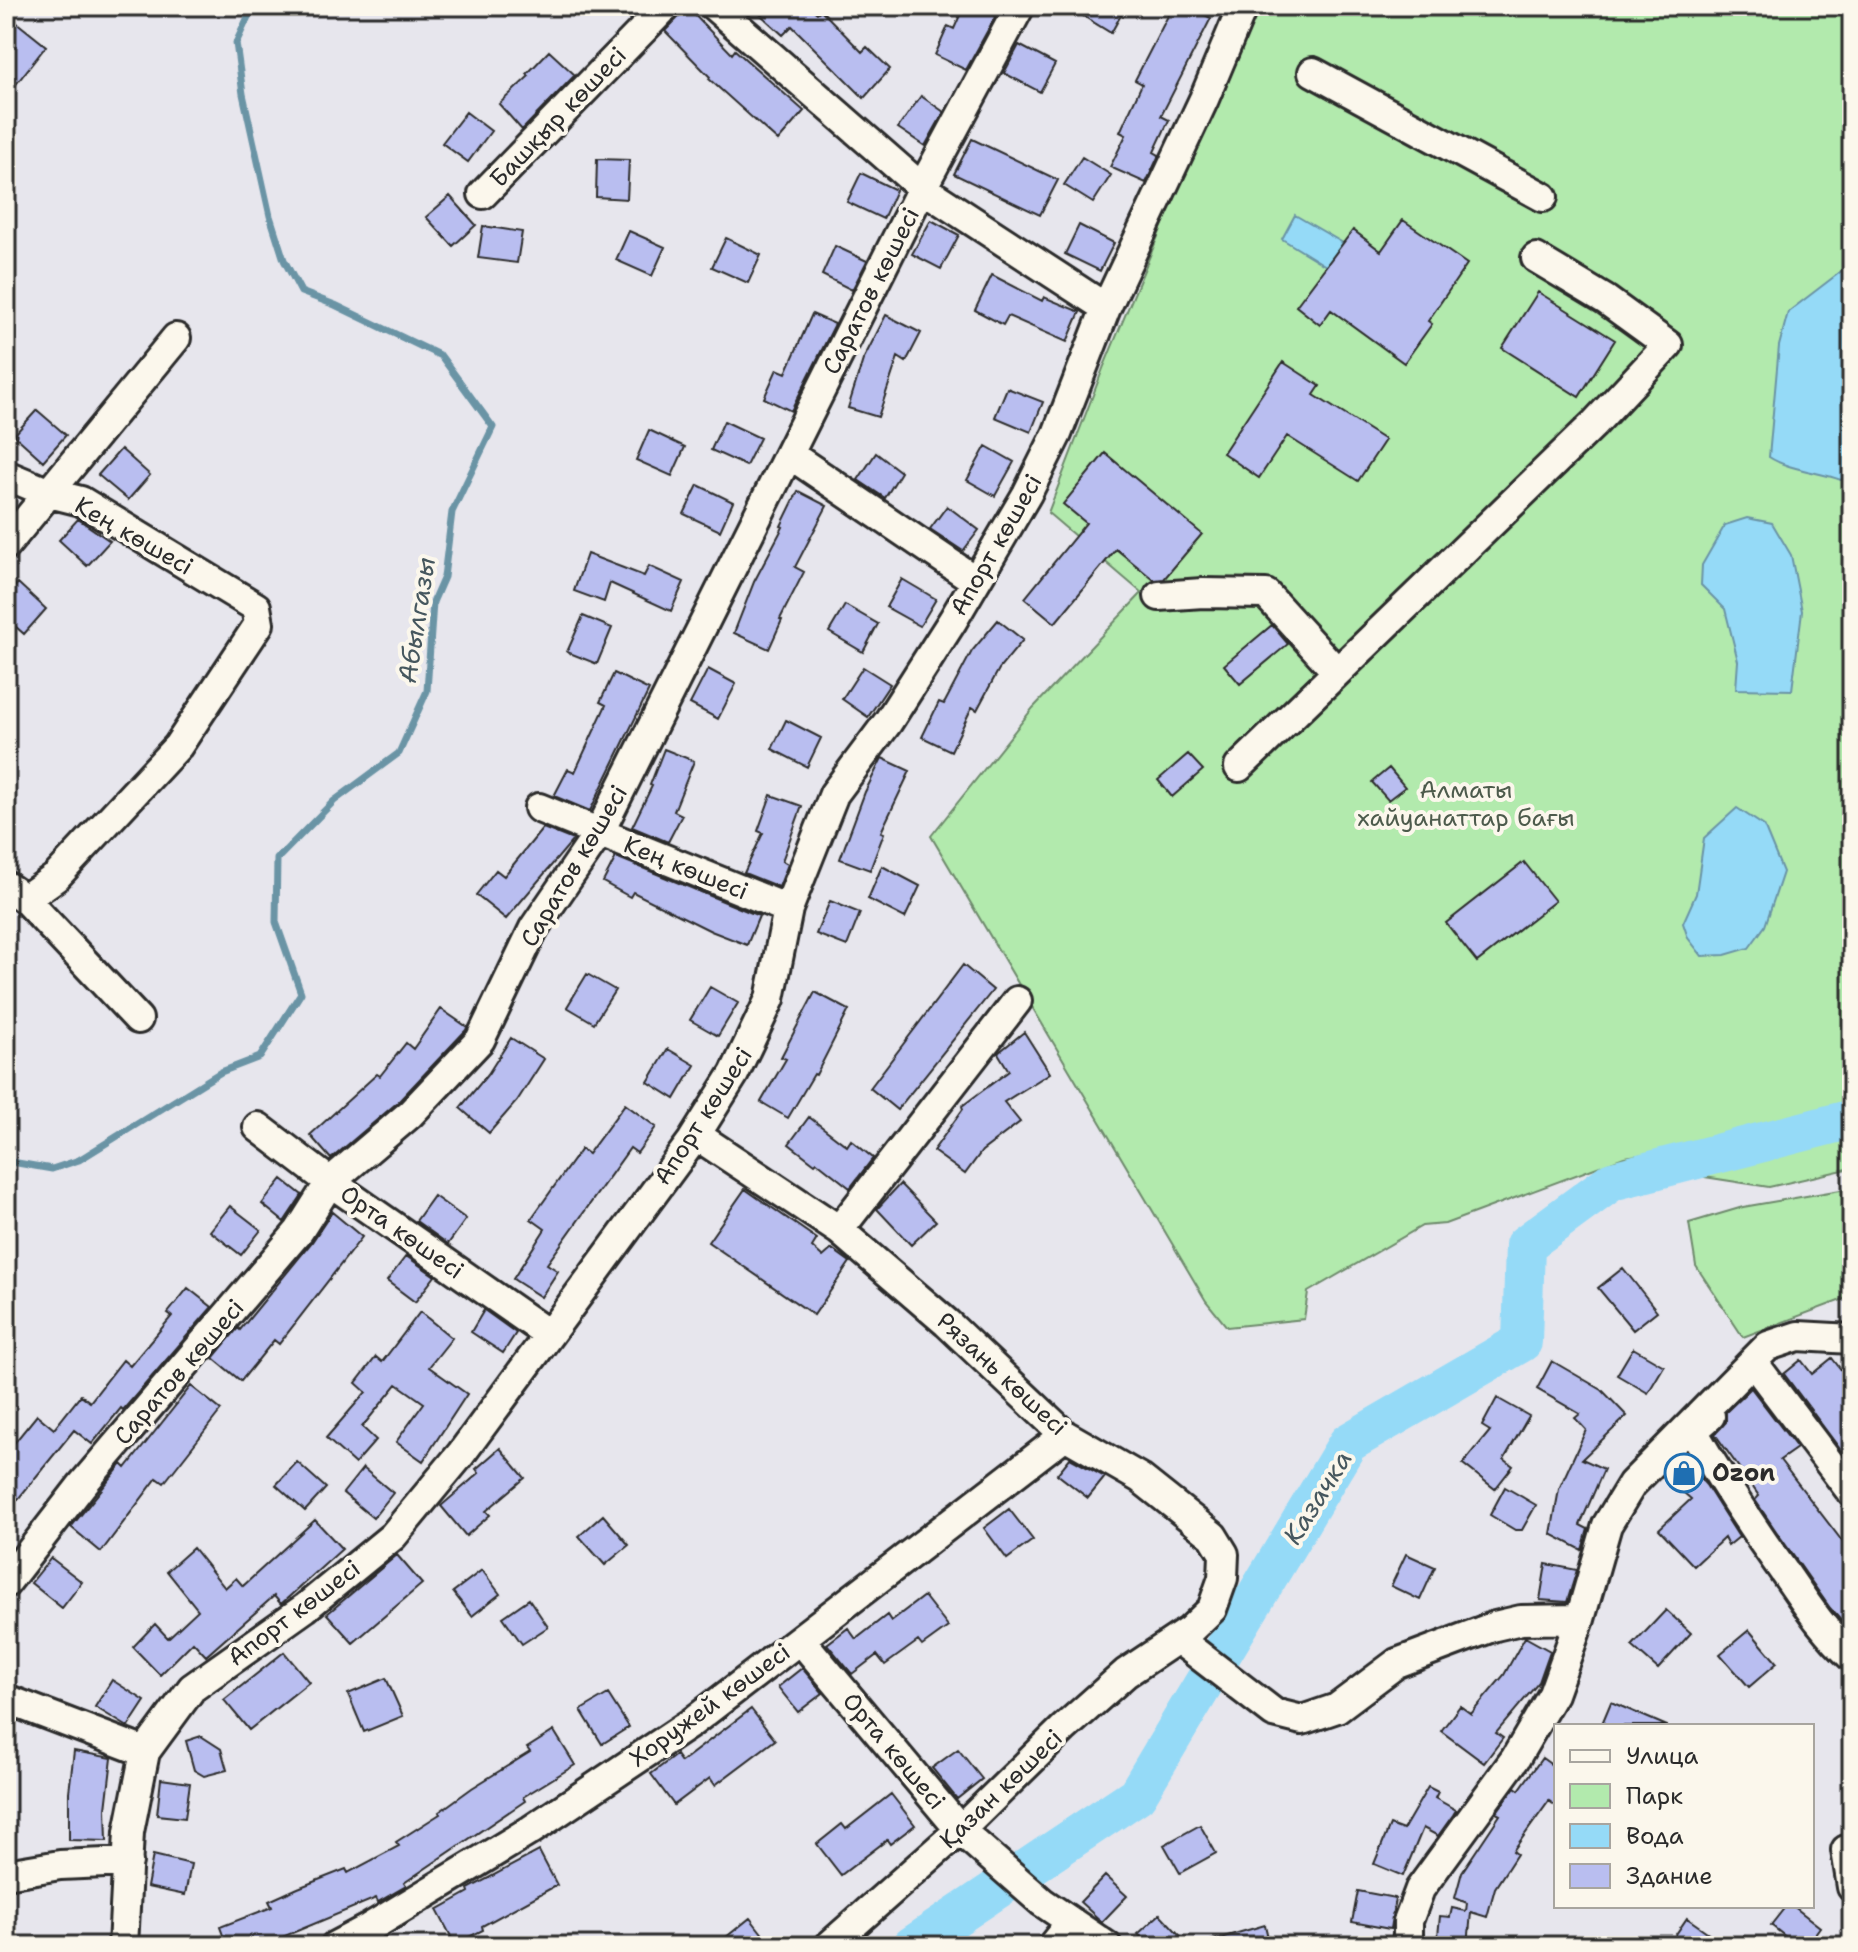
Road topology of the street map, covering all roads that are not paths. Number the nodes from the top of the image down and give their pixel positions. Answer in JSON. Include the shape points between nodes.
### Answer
{"nodes":[{"id":1,"x":666,"y":6,"type":"edge"},
{"id":2,"x":714,"y":6,"type":"edge"},
{"id":3,"x":1020,"y":6,"type":"edge"},
{"id":4,"x":1243,"y":6,"type":"edge"},
{"id":5,"x":1313,"y":72,"type":"dead end"},
{"id":6,"x":922,"y":188,"type":"junction"},
{"id":7,"x":483,"y":194,"type":"dead end"},
{"id":8,"x":1543,"y":197,"type":"dead end"},
{"id":9,"x":1536,"y":258,"type":"dead end"},
{"id":10,"x":1106,"y":308,"type":"junction"},
{"id":11,"x":176,"y":338,"type":"dead end"},
{"id":12,"x":789,"y":454,"type":"junction"},
{"id":13,"x":6,"y":475,"type":"edge"},
{"id":14,"x":49,"y":493,"type":"junction"},
{"id":15,"x":6,"y":545,"type":"edge"},
{"id":16,"x":976,"y":581,"type":"junction"},
{"id":17,"x":1159,"y":596,"type":"dead end"},
{"id":18,"x":1337,"y":672,"type":"junction"},
{"id":19,"x":1239,"y":767,"type":"dead end"},
{"id":20,"x":539,"y":808,"type":"dead end"},
{"id":21,"x":599,"y":833,"type":"junction"},
{"id":22,"x":15,"y":893,"type":"edge"},
{"id":23,"x":788,"y":909,"type":"junction"},
{"id":24,"x":1017,"y":1001,"type":"dead end"},
{"id":25,"x":138,"y":1019,"type":"dead end"},
{"id":26,"x":258,"y":1127,"type":"dead end"},
{"id":27,"x":696,"y":1135,"type":"junction"},
{"id":28,"x":330,"y":1182,"type":"junction"},
{"id":29,"x":839,"y":1230,"type":"junction"},
{"id":30,"x":548,"y":1334,"type":"junction"},
{"id":31,"x":1852,"y":1339,"type":"edge"},
{"id":32,"x":1756,"y":1365,"type":"junction"},
{"id":33,"x":1065,"y":1435,"type":"junction"},
{"id":34,"x":1851,"y":1492,"type":"edge"},
{"id":35,"x":8,"y":1574,"type":"edge"},
{"id":36,"x":1580,"y":1619,"type":"junction"},
{"id":37,"x":800,"y":1639,"type":"junction"},
{"id":38,"x":1184,"y":1644,"type":"junction"},
{"id":39,"x":1852,"y":1657,"type":"edge"},
{"id":40,"x":6,"y":1699,"type":"edge"},
{"id":41,"x":145,"y":1752,"type":"junction"},
{"id":42,"x":965,"y":1834,"type":"junction"},
{"id":43,"x":1846,"y":1850,"type":"dead end"},
{"id":44,"x":128,"y":1862,"type":"junction"},
{"id":45,"x":6,"y":1874,"type":"edge"},
{"id":46,"x":1852,"y":1887,"type":"edge"},
{"id":47,"x":1071,"y":1922,"type":"junction"},
{"id":48,"x":123,"y":1946,"type":"edge"},
{"id":49,"x":335,"y":1946,"type":"edge"},
{"id":50,"x":829,"y":1946,"type":"edge"},
{"id":51,"x":1052,"y":1946,"type":"edge"},
{"id":52,"x":1107,"y":1946,"type":"edge"},
{"id":53,"x":1408,"y":1946,"type":"edge"}],
"edges":[{"from":1,"to":7,"type":"street","name":"Башқыр көшесі"},
{"from":2,"to":6,"type":"street"},
{"from":3,"to":6,"type":"street","name":"Саратов көшесі"},
{"from":4,"to":10,"type":"street","name":"Апорт көшесі"},
{"from":5,"to":8,"type":"street"},
{"from":6,"to":10,"type":"street"},
{"from":6,"to":12,"type":"street","name":"Саратов көшесі"},
{"from":9,"to":18,"type":"street","via":[[1668,345],[1594,424]]},
{"from":10,"to":16,"type":"street","name":"Апорт көшесі","via":[[1057,434]]},
{"from":11,"to":14,"type":"street"},
{"from":12,"to":16,"type":"street"},
{"from":12,"to":21,"type":"street","name":"Саратов көшесі"},
{"from":13,"to":14,"type":"street","name":"Кең көшесі"},
{"from":14,"to":15,"type":"street"},
{"from":14,"to":22,"type":"street","name":"Кең көшесі","via":[[81,501],[256,607],[259,624],[178,746],[56,877]]},
{"from":16,"to":23,"type":"street","name":"Апорт көшесі","via":[[888,722],[834,794]]},
{"from":17,"to":18,"type":"street","via":[[1266,594]]},
{"from":18,"to":19,"type":"street"},
{"from":20,"to":21,"type":"street","name":"Кең көшесі"},
{"from":21,"to":23,"type":"street","name":"Кең көшесі"},
{"from":21,"to":28,"type":"street","name":"Саратов көшесі","via":[[534,928],[480,1040],[410,1114]]},
{"from":22,"to":25,"type":"street"},
{"from":23,"to":27,"type":"street","name":"Апорт көшесі","via":[[770,999],[734,1074]]},
{"from":24,"to":29,"type":"street"},
{"from":26,"to":28,"type":"street","name":"Орта көшесі"},
{"from":27,"to":29,"type":"street","name":"Рязань көшесі"},
{"from":27,"to":30,"type":"street","name":"Апорт көшесі"},
{"from":28,"to":30,"type":"street","name":"Орта көшесі"},
{"from":28,"to":35,"type":"street","name":"Саратов көшесі","via":[[299,1231]]},
{"from":29,"to":33,"type":"street","name":"Рязань көшесі"},
{"from":30,"to":41,"type":"street","name":"Апорт көшесі","via":[[461,1454],[393,1536],[305,1608],[192,1688]]},
{"from":31,"to":32,"type":"street","via":[[1798,1336],[1768,1346]]},
{"from":32,"to":34,"type":"street"},
{"from":32,"to":36,"type":"street","via":[[1632,1484],[1607,1525]]},
{"from":32,"to":39,"type":"street","via":[[1693,1431],[1740,1510],[1830,1638]]},
{"from":33,"to":37,"type":"street","name":"Хоружей көшесі"},
{"from":33,"to":38,"type":"street","name":"Рязань көшесі","via":[[1140,1478],[1213,1536],[1224,1554],[1223,1578],[1212,1609]]},
{"from":36,"to":38,"type":"street","via":[[1495,1626],[1397,1663],[1337,1708],[1302,1720],[1274,1713]]},
{"from":36,"to":53,"type":"street","via":[[1553,1694],[1515,1759],[1420,1889],[1408,1921]]},
{"from":37,"to":42,"type":"street","name":"Орта көшесі"},
{"from":37,"to":49,"type":"street","name":"Хоружей көшесі","via":[[691,1723],[531,1830]]},
{"from":38,"to":42,"type":"street","name":"Қазан көшесі","via":[[1126,1673],[1064,1728]]},
{"from":40,"to":41,"type":"street"},
{"from":41,"to":44,"type":"street","name":"Апорт көшесі"},
{"from":42,"to":47,"type":"street","name":"Орта көшесі"},
{"from":42,"to":50,"type":"street","name":"Қазан көшесі"},
{"from":43,"to":46,"type":"street"},
{"from":44,"to":45,"type":"street"},
{"from":44,"to":48,"type":"street","name":"Апорт көшесі"},
{"from":47,"to":51,"type":"street"},
{"from":47,"to":52,"type":"street","name":"Орта көшесі"}]}
